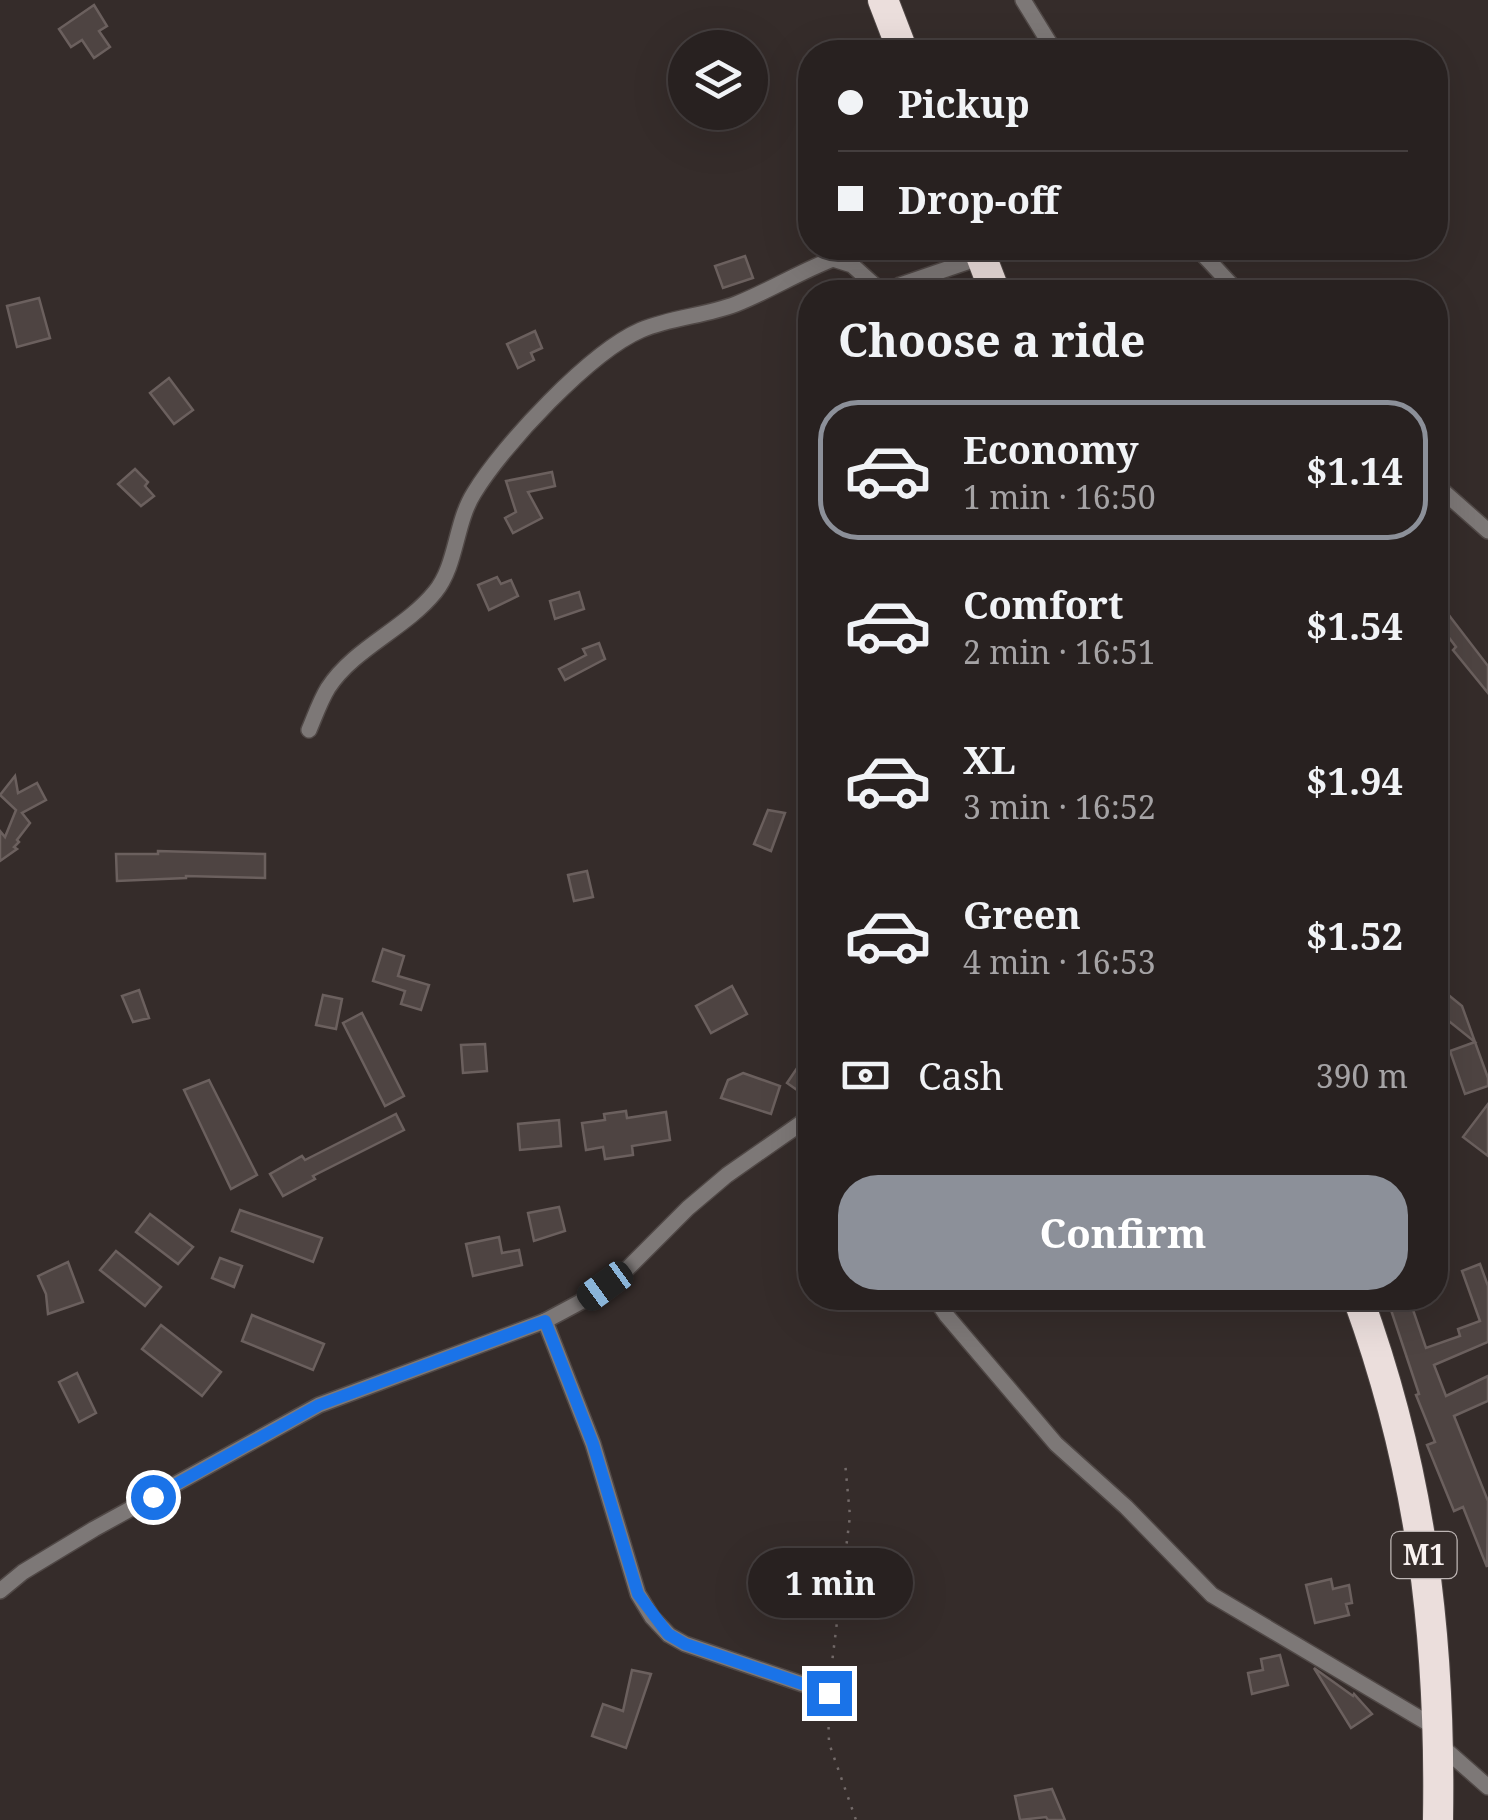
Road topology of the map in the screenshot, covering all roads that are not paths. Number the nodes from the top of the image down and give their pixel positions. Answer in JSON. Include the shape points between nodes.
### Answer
{"nodes":[{"id":1,"x":883,"y":0,"type":"edge"},
{"id":2,"x":1023,"y":0,"type":"edge"},
{"id":3,"x":898,"y":40,"type":"edge"},
{"id":4,"x":1048,"y":40,"type":"edge"},
{"id":5,"x":828,"y":260,"type":"edge"},
{"id":6,"x":838,"y":260,"type":"edge"},
{"id":7,"x":961,"y":260,"type":"edge"},
{"id":8,"x":1207,"y":260,"type":"edge"},
{"id":9,"x":870,"y":280,"type":"edge"},
{"id":10,"x":912,"y":280,"type":"edge"},
{"id":11,"x":1227,"y":280,"type":"edge"},
{"id":12,"x":1448,"y":496,"type":"edge"},
{"id":13,"x":1488,"y":531,"type":"edge"},
{"id":14,"x":309,"y":730,"type":"dead end"},
{"id":15,"x":798,"y":1131,"type":"edge"},
{"id":16,"x":942,"y":1310,"type":"edge"},
{"id":17,"x":1362,"y":1310,"type":"edge"},
{"id":18,"x":545,"y":1321,"type":"junction"},
{"id":19,"x":0,"y":1592,"type":"edge"},
{"id":20,"x":829,"y":1693,"type":"road end"},
{"id":21,"x":1439,"y":1737,"type":"junction"},
{"id":22,"x":1488,"y":1787,"type":"edge"},
{"id":23,"x":1438,"y":1820,"type":"edge"}],
"edges":[{"from":1,"to":3,"type":"highway"},
{"from":2,"to":4,"type":"street"},
{"from":5,"to":14,"type":"street","via":[[740,302],[636,332],[541,409],[472,495],[440,587],[349,665],[330,686]]},
{"from":6,"to":9,"type":"street"},
{"from":7,"to":10,"type":"street"},
{"from":8,"to":11,"type":"street"},
{"from":12,"to":13,"type":"street"},
{"from":15,"to":18,"type":"street","via":[[727,1175],[624,1272]]},
{"from":16,"to":21,"type":"street","via":[[1056,1444],[1212,1594]]},
{"from":17,"to":21,"type":"highway","number":"M1","via":[[1405,1451],[1424,1548]]},
{"from":18,"to":19,"type":"street","via":[[319,1405],[94,1529]]},
{"from":18,"to":20,"type":"street","via":[[593,1444],[638,1594],[652,1617],[685,1644]]},
{"from":21,"to":22,"type":"street"},
{"from":21,"to":23,"type":"highway","number":"M1"}]}
